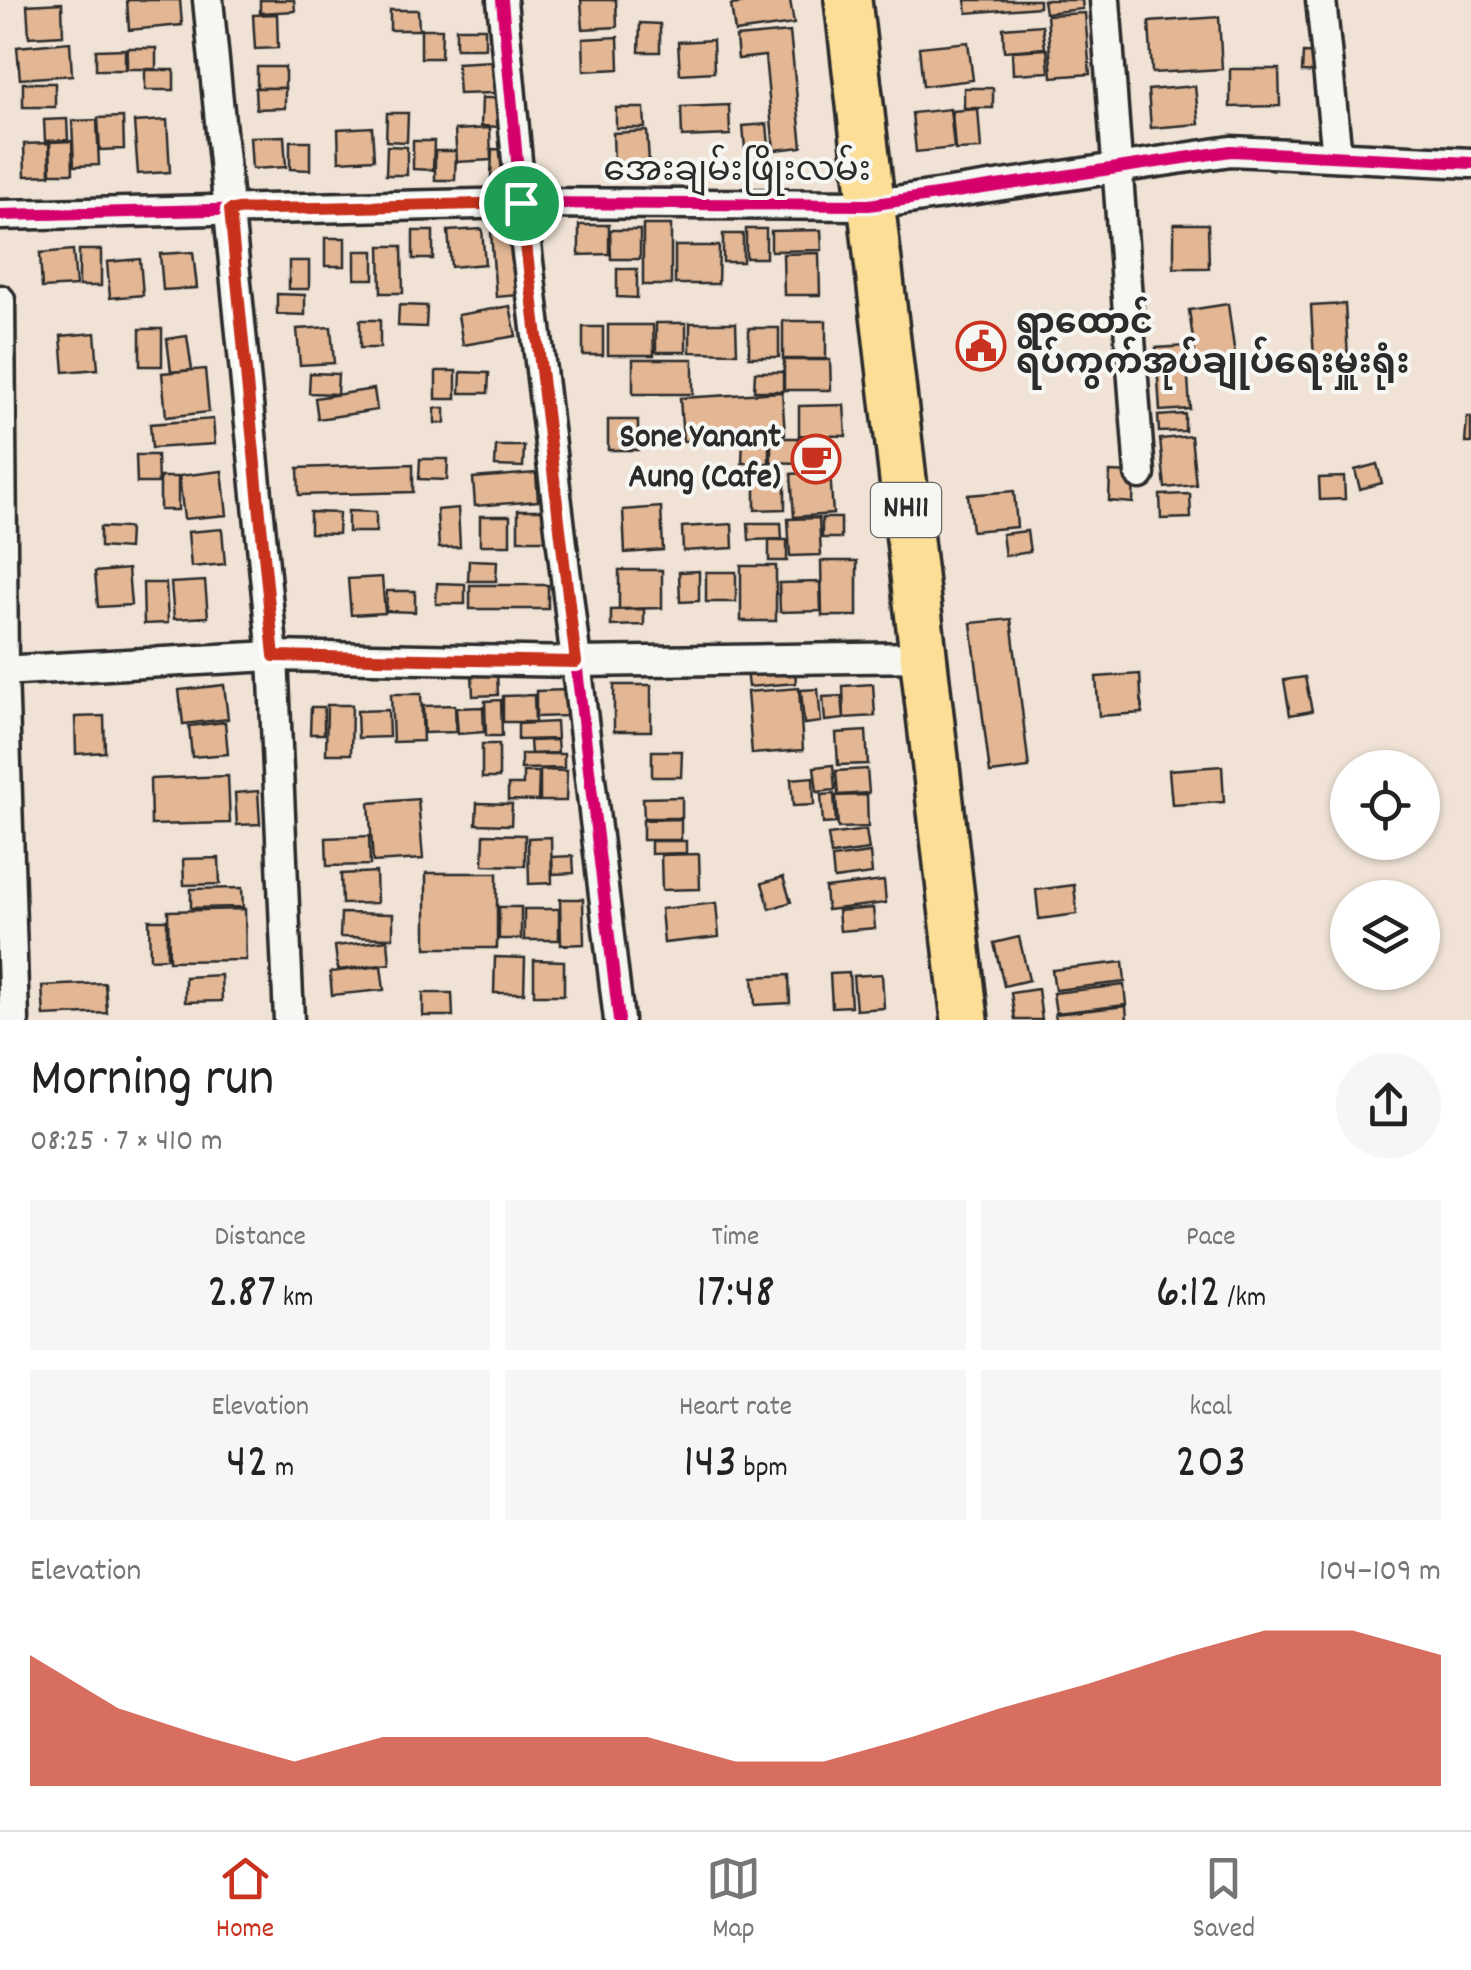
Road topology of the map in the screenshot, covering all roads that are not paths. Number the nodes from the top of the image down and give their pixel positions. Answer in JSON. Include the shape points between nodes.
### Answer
{"nodes":[{"id":1,"x":208,"y":0,"type":"edge"},
{"id":2,"x":502,"y":0,"type":"edge"},
{"id":3,"x":848,"y":0,"type":"edge"},
{"id":4,"x":1105,"y":0,"type":"edge"},
{"id":5,"x":1321,"y":0,"type":"edge"},
{"id":6,"x":1337,"y":156,"type":"junction"},
{"id":7,"x":1471,"y":162,"type":"edge"},
{"id":8,"x":1118,"y":168,"type":"junction"},
{"id":9,"x":521,"y":203,"type":"junction"},
{"id":10,"x":870,"y":205,"type":"junction"},
{"id":11,"x":230,"y":210,"type":"junction"},
{"id":12,"x":0,"y":215,"type":"edge"},
{"id":13,"x":0,"y":300,"type":"edge"},
{"id":14,"x":1140,"y":474,"type":"dead end"},
{"id":15,"x":274,"y":656,"type":"junction"},
{"id":16,"x":923,"y":657,"type":"junction"},
{"id":17,"x":576,"y":662,"type":"junction"},
{"id":18,"x":2,"y":671,"type":"edge"},
{"id":19,"x":14,"y":1020,"type":"edge"},
{"id":20,"x":289,"y":1020,"type":"edge"},
{"id":21,"x":619,"y":1020,"type":"edge"},
{"id":22,"x":966,"y":1020,"type":"edge"}],
"edges":[{"from":1,"to":11,"type":"street"},
{"from":2,"to":9,"type":"street"},
{"from":3,"to":10,"type":"highway","number":"NH11"},
{"from":4,"to":8,"type":"street"},
{"from":5,"to":6,"type":"street"},
{"from":6,"to":7,"type":"street","name":"အေးချမ်းဖြိုးလမ်း"},
{"from":6,"to":8,"type":"street","name":"အေးချမ်းဖြိုးလမ်း","via":[[1231,151]]},
{"from":8,"to":10,"type":"street","name":"အေးချမ်းဖြိုးလမ်း"},
{"from":8,"to":14,"type":"street"},
{"from":9,"to":10,"type":"street","name":"အေးချမ်းဖြိုးလမ်း"},
{"from":9,"to":11,"type":"street","name":"အေးချမ်းဖြိုးလမ်း"},
{"from":9,"to":17,"type":"street"},
{"from":10,"to":16,"type":"highway","number":"NH11"},
{"from":11,"to":12,"type":"street","name":"အေးချမ်းဖြိုးလမ်း"},
{"from":11,"to":15,"type":"street"},
{"from":13,"to":18,"type":"street"},
{"from":15,"to":17,"type":"street"},
{"from":15,"to":18,"type":"street"},
{"from":15,"to":20,"type":"street"},
{"from":16,"to":17,"type":"street"},
{"from":16,"to":22,"type":"highway","number":"NH11"},
{"from":17,"to":21,"type":"street"},
{"from":18,"to":19,"type":"street"}]}
